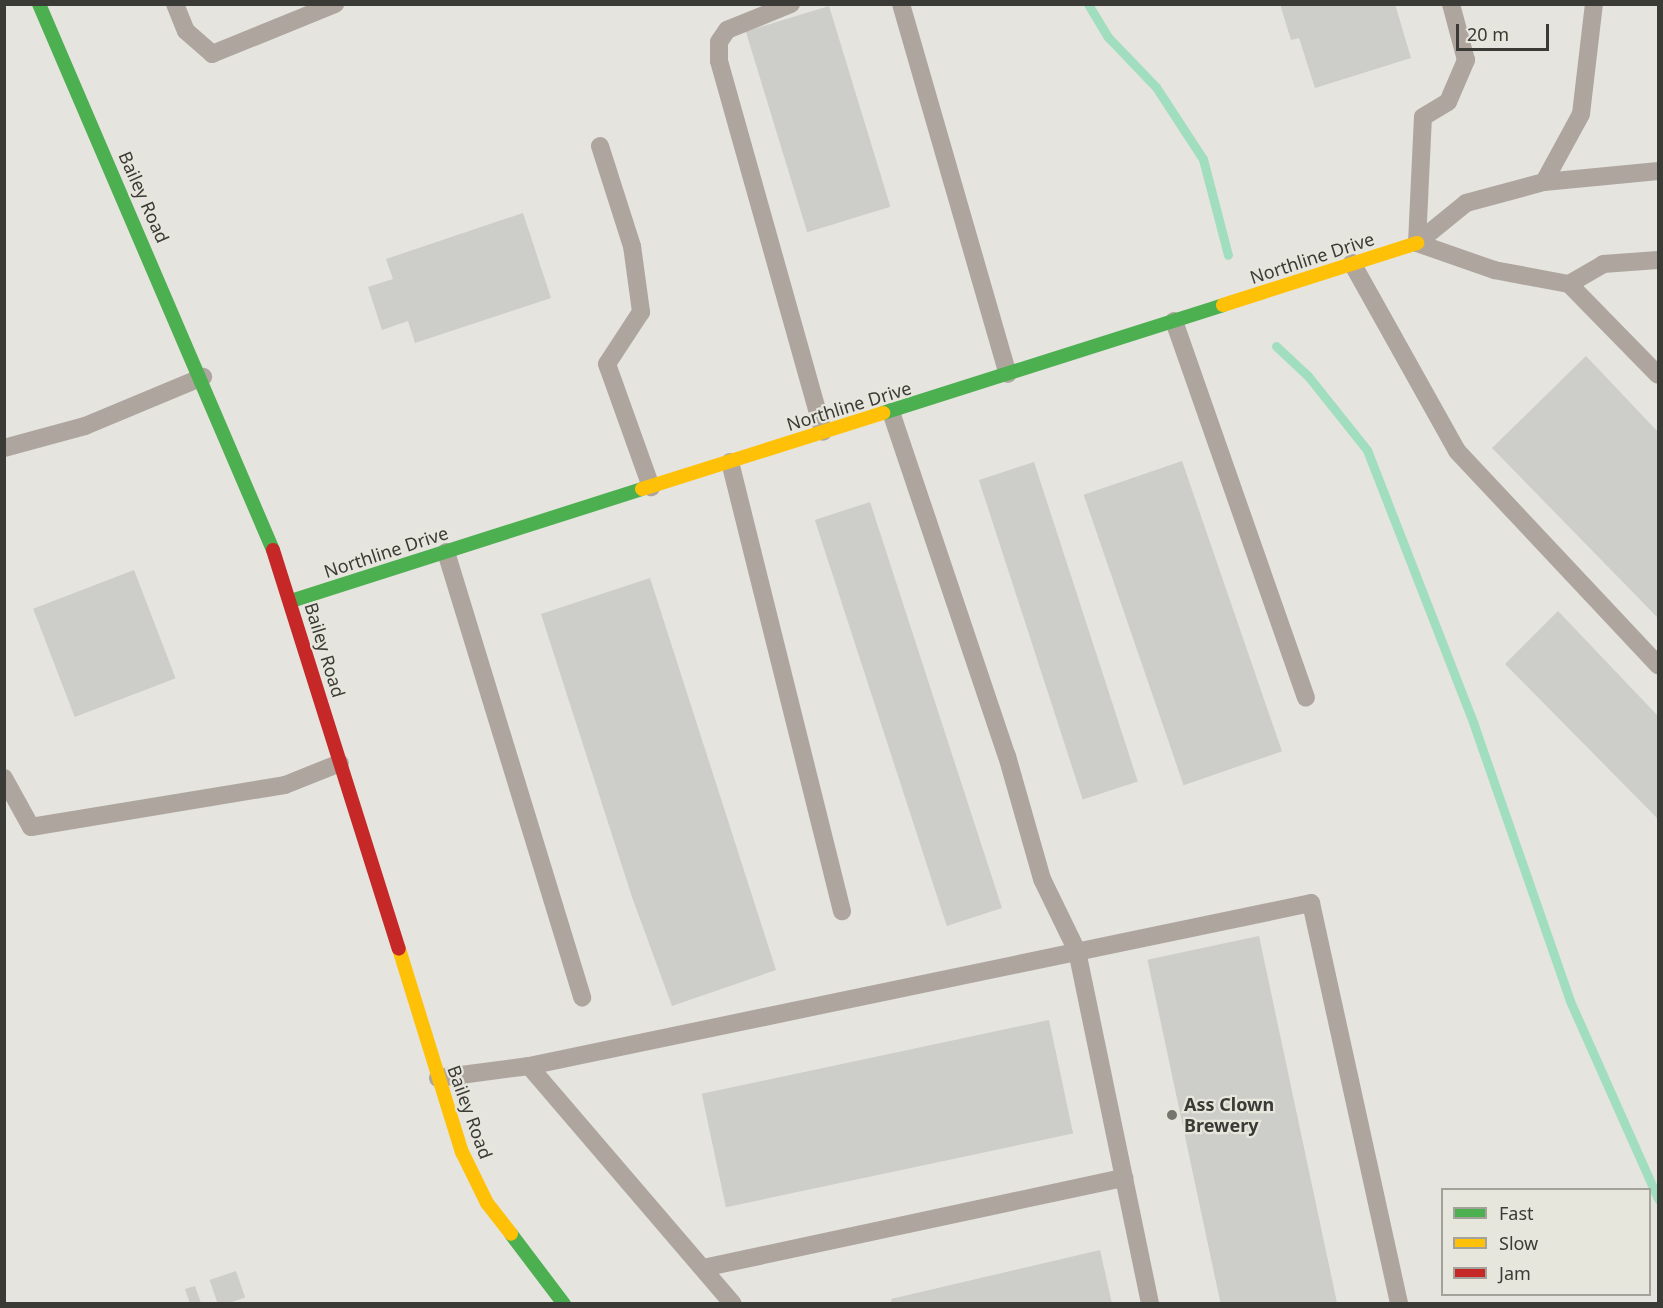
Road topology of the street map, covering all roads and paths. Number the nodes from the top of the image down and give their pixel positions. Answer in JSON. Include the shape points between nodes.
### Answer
{"nodes":[{"id":1,"x":39,"y":4,"type":"edge"},
{"id":2,"x":175,"y":4,"type":"edge"},
{"id":3,"x":335,"y":4,"type":"edge"},
{"id":4,"x":791,"y":4,"type":"edge"},
{"id":5,"x":901,"y":4,"type":"edge"},
{"id":6,"x":1451,"y":4,"type":"edge"},
{"id":7,"x":1594,"y":4,"type":"edge"},
{"id":8,"x":600,"y":146,"type":"dead end"},
{"id":9,"x":1659,"y":171,"type":"edge"},
{"id":10,"x":1544,"y":182,"type":"junction"},
{"id":11,"x":1417,"y":243,"type":"junction"},
{"id":12,"x":1659,"y":260,"type":"edge"},
{"id":13,"x":1352,"y":263,"type":"junction"},
{"id":14,"x":1569,"y":284,"type":"junction"},
{"id":15,"x":1174,"y":321,"type":"junction"},
{"id":16,"x":1008,"y":374,"type":"junction"},
{"id":17,"x":1659,"y":375,"type":"edge"},
{"id":18,"x":203,"y":377,"type":"junction"},
{"id":19,"x":891,"y":412,"type":"junction"},
{"id":20,"x":823,"y":432,"type":"junction"},
{"id":21,"x":4,"y":448,"type":"edge"},
{"id":22,"x":730,"y":462,"type":"junction"},
{"id":23,"x":651,"y":487,"type":"junction"},
{"id":24,"x":446,"y":552,"type":"junction"},
{"id":25,"x":291,"y":601,"type":"junction"},
{"id":26,"x":1659,"y":665,"type":"edge"},
{"id":27,"x":1306,"y":698,"type":"dead end"},
{"id":28,"x":340,"y":763,"type":"junction"},
{"id":29,"x":4,"y":778,"type":"edge"},
{"id":30,"x":842,"y":911,"type":"dead end"},
{"id":31,"x":1077,"y":951,"type":"junction"},
{"id":32,"x":582,"y":998,"type":"dead end"},
{"id":33,"x":529,"y":1066,"type":"junction"},
{"id":34,"x":438,"y":1078,"type":"junction"},
{"id":35,"x":1124,"y":1178,"type":"junction"},
{"id":36,"x":703,"y":1268,"type":"junction"},
{"id":37,"x":564,"y":1304,"type":"edge"},
{"id":38,"x":733,"y":1304,"type":"edge"},
{"id":39,"x":1150,"y":1304,"type":"edge"},
{"id":40,"x":1399,"y":1304,"type":"edge"}],
"edges":[{"from":1,"to":18,"type":"street","name":"Bailey Road"},
{"from":2,"to":3,"type":"lane","via":[[186,31],[213,54]]},
{"from":4,"to":20,"type":"lane","via":[[727,30],[719,42],[719,61]]},
{"from":5,"to":16,"type":"lane"},
{"from":6,"to":11,"type":"lane","via":[[1466,60],[1448,102],[1423,117]]},
{"from":7,"to":10,"type":"lane","via":[[1581,114]]},
{"from":8,"to":23,"type":"lane","via":[[632,246],[641,312],[607,364]]},
{"from":9,"to":10,"type":"lane"},
{"from":10,"to":11,"type":"lane","via":[[1466,203]]},
{"from":11,"to":13,"type":"street","name":"Northline Drive"},
{"from":11,"to":14,"type":"lane","via":[[1494,270]]},
{"from":12,"to":14,"type":"lane","via":[[1603,264]]},
{"from":13,"to":15,"type":"street","name":"Northline Drive"},
{"from":13,"to":26,"type":"lane","via":[[1457,451]]},
{"from":14,"to":17,"type":"lane"},
{"from":15,"to":16,"type":"street","name":"Northline Drive"},
{"from":15,"to":27,"type":"lane"},
{"from":16,"to":19,"type":"street","name":"Northline Drive"},
{"from":18,"to":21,"type":"lane","via":[[85,426]]},
{"from":18,"to":25,"type":"street","name":"Bailey Road"},
{"from":19,"to":20,"type":"street","name":"Northline Drive"},
{"from":19,"to":31,"type":"lane","via":[[1004,745],[1042,879]]},
{"from":20,"to":22,"type":"street","name":"Northline Drive"},
{"from":22,"to":23,"type":"street","name":"Northline Drive"},
{"from":22,"to":30,"type":"lane"},
{"from":23,"to":24,"type":"street","name":"Northline Drive"},
{"from":24,"to":25,"type":"street","name":"Northline Drive"},
{"from":24,"to":32,"type":"lane"},
{"from":25,"to":28,"type":"street","name":"Bailey Road"},
{"from":28,"to":29,"type":"lane","via":[[285,785],[31,827]]},
{"from":28,"to":34,"type":"street","name":"Bailey Road"},
{"from":31,"to":33,"type":"lane"},
{"from":31,"to":35,"type":"lane"},
{"from":31,"to":40,"type":"lane","via":[[1311,903]]},
{"from":33,"to":34,"type":"lane"},
{"from":33,"to":36,"type":"lane"},
{"from":34,"to":37,"type":"street","name":"Bailey Road","via":[[462,1152],[487,1203]]},
{"from":35,"to":36,"type":"lane"},
{"from":35,"to":39,"type":"lane"},
{"from":36,"to":38,"type":"lane"}]}
